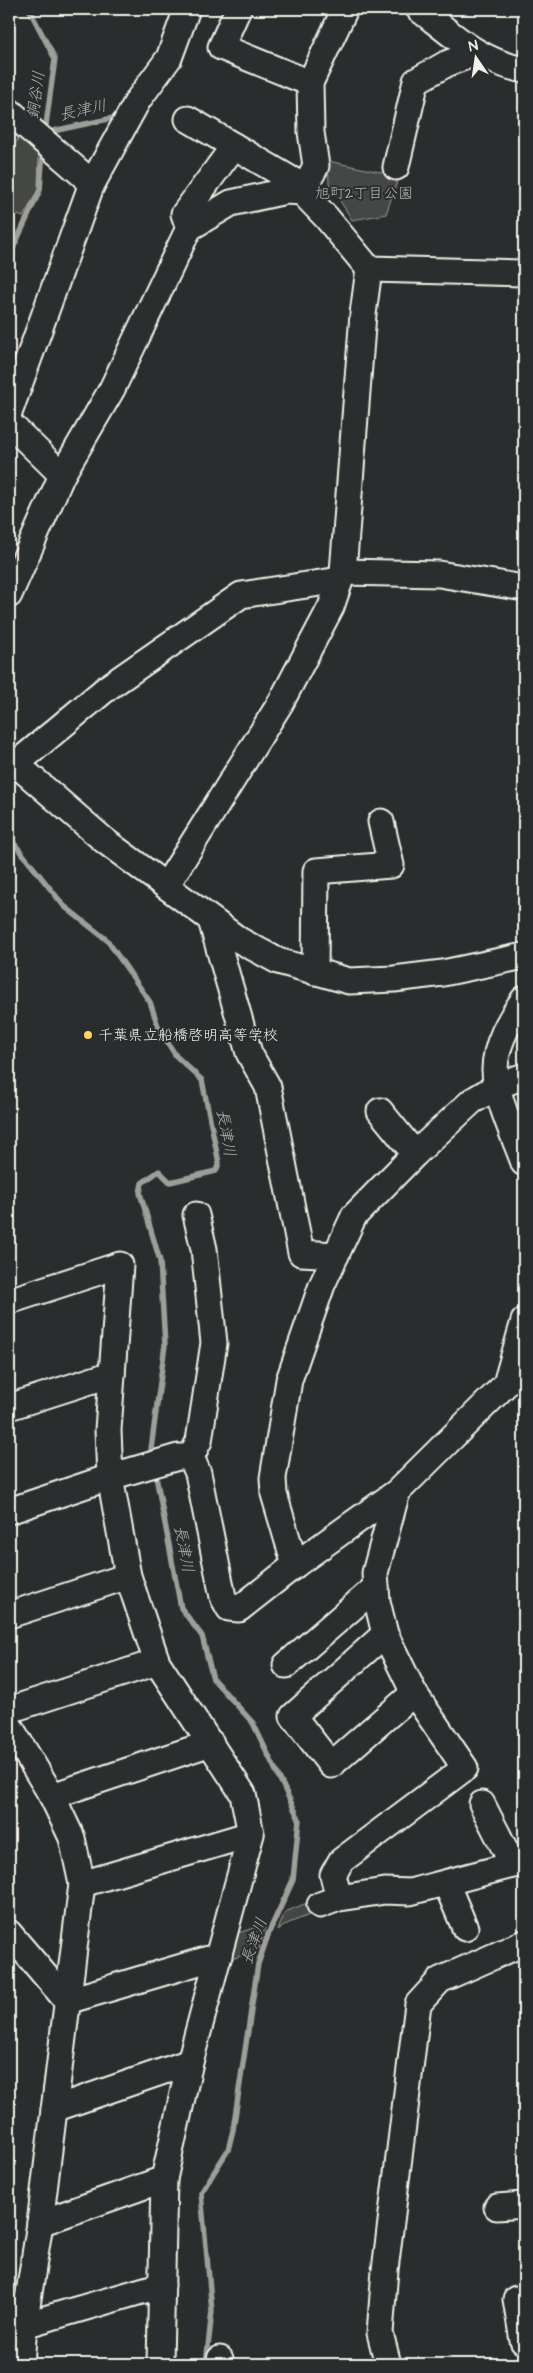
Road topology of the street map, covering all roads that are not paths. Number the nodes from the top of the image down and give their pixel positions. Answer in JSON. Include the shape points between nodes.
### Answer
{"nodes":[{"id":1,"x":187,"y":9,"type":"edge"},
{"id":2,"x":238,"y":9,"type":"edge"},
{"id":3,"x":345,"y":9,"type":"edge"},
{"id":4,"x":418,"y":9,"type":"edge"},
{"id":5,"x":475,"y":53,"type":"junction"},
{"id":6,"x":524,"y":70,"type":"edge"},
{"id":7,"x":310,"y":83,"type":"junction"},
{"id":8,"x":9,"y":111,"type":"edge"},
{"id":9,"x":188,"y":119,"type":"dead end"},
{"id":10,"x":234,"y":146,"type":"junction"},
{"id":11,"x":396,"y":167,"type":"dead end"},
{"id":12,"x":91,"y":186,"type":"junction"},
{"id":13,"x":302,"y":192,"type":"junction"},
{"id":14,"x":189,"y":228,"type":"junction"},
{"id":15,"x":369,"y":269,"type":"junction"},
{"id":16,"x":524,"y":273,"type":"edge"},
{"id":17,"x":9,"y":413,"type":"edge"},
{"id":18,"x":9,"y":423,"type":"edge"},
{"id":19,"x":62,"y":475,"type":"junction"},
{"id":20,"x":342,"y":576,"type":"junction"},
{"id":21,"x":524,"y":588,"type":"edge"},
{"id":22,"x":9,"y":595,"type":"edge"},
{"id":23,"x":12,"y":761,"type":"edge"},
{"id":24,"x":381,"y":822,"type":"dead end"},
{"id":25,"x":166,"y":886,"type":"junction"},
{"id":26,"x":211,"y":920,"type":"junction"},
{"id":27,"x":524,"y":956,"type":"edge"},
{"id":28,"x":315,"y":972,"type":"junction"},
{"id":29,"x":524,"y":999,"type":"edge"},
{"id":30,"x":524,"y":1076,"type":"edge"},
{"id":31,"x":497,"y":1086,"type":"junction"},
{"id":32,"x":380,"y":1112,"type":"dead end"},
{"id":33,"x":415,"y":1154,"type":"junction"},
{"id":34,"x":524,"y":1163,"type":"edge"},
{"id":35,"x":196,"y":1215,"type":"dead end"},
{"id":36,"x":336,"y":1255,"type":"junction"},
{"id":37,"x":9,"y":1301,"type":"edge"},
{"id":38,"x":524,"y":1321,"type":"edge"},
{"id":39,"x":112,"y":1374,"type":"junction"},
{"id":40,"x":9,"y":1407,"type":"edge"},
{"id":41,"x":192,"y":1457,"type":"junction"},
{"id":42,"x":110,"y":1477,"type":"junction"},
{"id":43,"x":397,"y":1492,"type":"junction"},
{"id":44,"x":9,"y":1512,"type":"edge"},
{"id":45,"x":295,"y":1565,"type":"junction"},
{"id":46,"x":128,"y":1576,"type":"junction"},
{"id":47,"x":376,"y":1587,"type":"junction"},
{"id":48,"x":9,"y":1615,"type":"edge"},
{"id":49,"x":385,"y":1634,"type":"junction"},
{"id":50,"x":157,"y":1662,"type":"junction"},
{"id":51,"x":286,"y":1666,"type":"dead end"},
{"id":52,"x":414,"y":1694,"type":"junction"},
{"id":53,"x":9,"y":1710,"type":"edge"},
{"id":54,"x":9,"y":1724,"type":"edge"},
{"id":55,"x":211,"y":1743,"type":"junction"},
{"id":56,"x":52,"y":1796,"type":"junction"},
{"id":57,"x":482,"y":1804,"type":"dead end"},
{"id":58,"x":251,"y":1834,"type":"junction"},
{"id":59,"x":519,"y":1864,"type":"edge"},
{"id":60,"x":446,"y":1883,"type":"junction"},
{"id":61,"x":82,"y":1884,"type":"junction"},
{"id":62,"x":465,"y":1928,"type":"dead end"},
{"id":63,"x":9,"y":1933,"type":"edge"},
{"id":64,"x":524,"y":1943,"type":"edge"},
{"id":65,"x":219,"y":1956,"type":"junction"},
{"id":66,"x":67,"y":2000,"type":"junction"},
{"id":67,"x":190,"y":2062,"type":"junction"},
{"id":68,"x":54,"y":2109,"type":"junction"},
{"id":69,"x":164,"y":2178,"type":"junction"},
{"id":70,"x":524,"y":2204,"type":"edge"},
{"id":71,"x":497,"y":2207,"type":"dead end"},
{"id":72,"x":40,"y":2223,"type":"junction"},
{"id":73,"x":162,"y":2285,"type":"junction"},
{"id":74,"x":524,"y":2299,"type":"edge"},
{"id":75,"x":16,"y":2316,"type":"edge"},
{"id":76,"x":522,"y":2341,"type":"dead end"},
{"id":77,"x":21,"y":2364,"type":"edge"},
{"id":78,"x":160,"y":2364,"type":"edge"},
{"id":79,"x":388,"y":2364,"type":"edge"}],
"edges":[{"from":1,"to":12,"type":"street","via":[[169,58],[138,100]]},
{"from":2,"to":7,"type":"street","via":[[221,47]]},
{"from":3,"to":7,"type":"street"},
{"from":4,"to":5,"type":"street"},
{"from":5,"to":6,"type":"street","via":[[502,66]]},
{"from":5,"to":11,"type":"street","via":[[416,81]]},
{"from":7,"to":13,"type":"street","via":[[311,132],[316,166]]},
{"from":8,"to":12,"type":"street","via":[[84,176]]},
{"from":9,"to":10,"type":"street"},
{"from":10,"to":13,"type":"street","via":[[292,180]]},
{"from":10,"to":14,"type":"street","via":[[184,214]]},
{"from":12,"to":17,"type":"street"},
{"from":13,"to":14,"type":"street","via":[[286,191],[230,203]]},
{"from":13,"to":15,"type":"street"},
{"from":14,"to":19,"type":"street","via":[[112,389]]},
{"from":15,"to":16,"type":"street"},
{"from":15,"to":20,"type":"street"},
{"from":18,"to":19,"type":"street"},
{"from":19,"to":22,"type":"street"},
{"from":20,"to":21,"type":"street","via":[[439,574]]},
{"from":20,"to":23,"type":"street","via":[[242,595],[107,688]]},
{"from":20,"to":25,"type":"street","via":[[331,607],[281,702]]},
{"from":23,"to":25,"type":"street","via":[[105,841]]},
{"from":24,"to":28,"type":"street","via":[[391,865],[316,872]]},
{"from":25,"to":26,"type":"street"},
{"from":26,"to":28,"type":"street","via":[[278,961]]},
{"from":26,"to":36,"type":"street","via":[[249,1053],[268,1087],[301,1253]]},
{"from":27,"to":28,"type":"street","via":[[443,973],[394,979],[349,981]]},
{"from":29,"to":31,"type":"street","via":[[501,1038],[495,1069]]},
{"from":30,"to":31,"type":"street"},
{"from":31,"to":33,"type":"street","via":[[472,1101]]},
{"from":31,"to":34,"type":"street"},
{"from":32,"to":33,"type":"street"},
{"from":33,"to":36,"type":"street","via":[[354,1216]]},
{"from":35,"to":41,"type":"street","via":[[204,1249],[214,1343],[199,1441]]},
{"from":36,"to":45,"type":"street","via":[[322,1284],[289,1380],[273,1478],[274,1494]]},
{"from":37,"to":39,"type":"street","via":[[120,1265]]},
{"from":38,"to":43,"type":"street","via":[[506,1384]]},
{"from":39,"to":40,"type":"street"},
{"from":39,"to":42,"type":"street","via":[[108,1430]]},
{"from":41,"to":42,"type":"street","via":[[178,1457]]},
{"from":41,"to":45,"type":"street","via":[[223,1597],[229,1608],[239,1609]]},
{"from":42,"to":44,"type":"street"},
{"from":42,"to":46,"type":"street"},
{"from":43,"to":45,"type":"street"},
{"from":43,"to":47,"type":"street","via":[[376,1573]]},
{"from":46,"to":48,"type":"street"},
{"from":46,"to":50,"type":"street"},
{"from":47,"to":49,"type":"street"},
{"from":47,"to":51,"type":"street"},
{"from":49,"to":52,"type":"street"},
{"from":49,"to":52,"type":"street","via":[[293,1716],[331,1765]]},
{"from":50,"to":53,"type":"street"},
{"from":50,"to":55,"type":"street"},
{"from":52,"to":60,"type":"street","via":[[465,1768],[341,1861],[333,1875],[330,1902],[385,1891],[410,1892]]},
{"from":54,"to":56,"type":"street"},
{"from":55,"to":56,"type":"street"},
{"from":55,"to":58,"type":"street","via":[[243,1794]]},
{"from":56,"to":61,"type":"street","via":[[72,1838]]},
{"from":57,"to":59,"type":"street"},
{"from":58,"to":61,"type":"street"},
{"from":58,"to":65,"type":"street"},
{"from":59,"to":60,"type":"street"},
{"from":60,"to":62,"type":"street"},
{"from":61,"to":66,"type":"street"},
{"from":63,"to":66,"type":"street"},
{"from":64,"to":79,"type":"street","via":[[440,1980],[418,2004],[385,2270],[380,2333]]},
{"from":65,"to":66,"type":"street"},
{"from":65,"to":67,"type":"street"},
{"from":66,"to":68,"type":"street"},
{"from":67,"to":68,"type":"street"},
{"from":67,"to":69,"type":"street"},
{"from":68,"to":72,"type":"street"},
{"from":69,"to":72,"type":"street"},
{"from":69,"to":73,"type":"street"},
{"from":70,"to":71,"type":"street"},
{"from":72,"to":75,"type":"street"},
{"from":73,"to":75,"type":"street"},
{"from":73,"to":78,"type":"street"},
{"from":74,"to":76,"type":"street","via":[[516,2299]]},
{"from":75,"to":77,"type":"street"}]}
